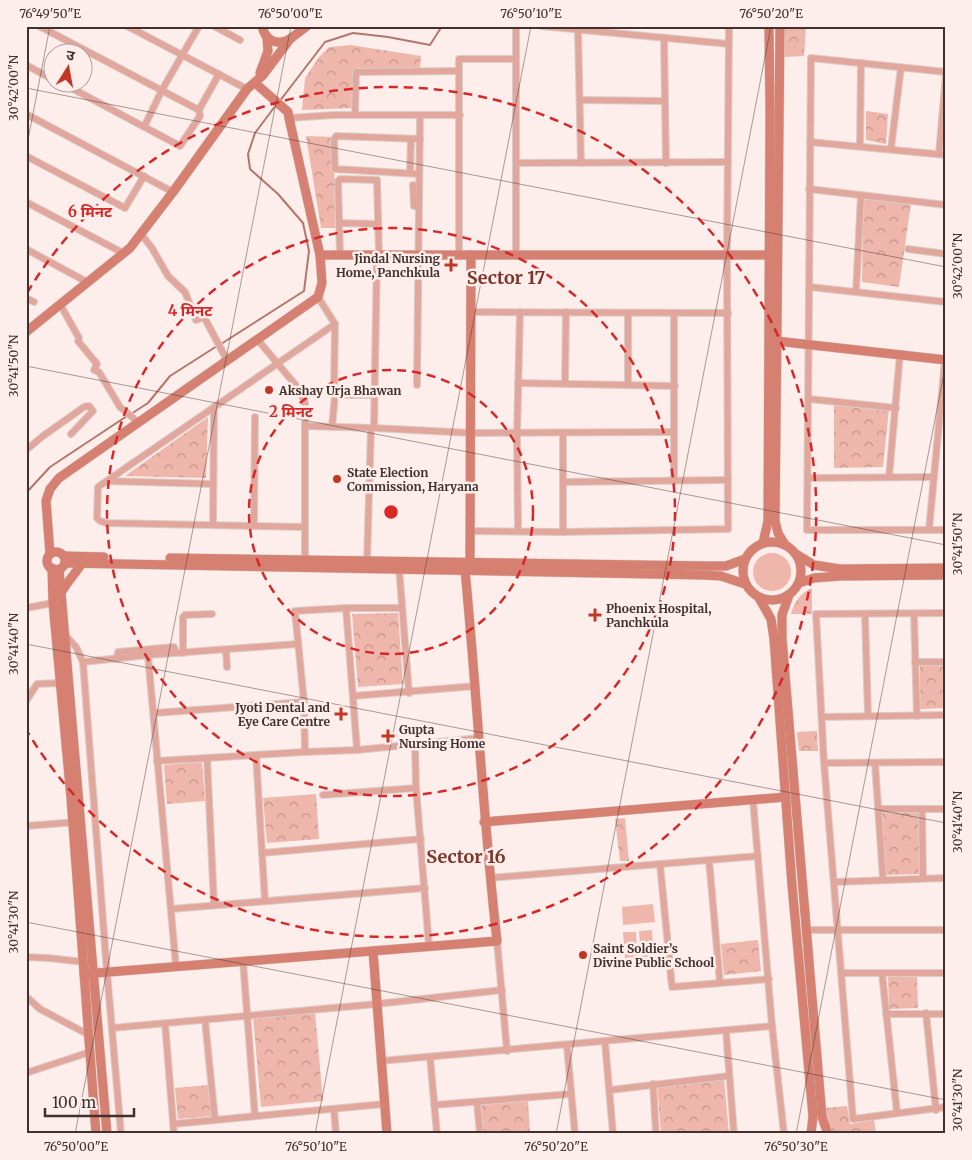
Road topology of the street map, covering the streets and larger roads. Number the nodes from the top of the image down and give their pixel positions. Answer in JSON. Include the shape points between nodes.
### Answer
{"nodes":[{"id":1,"x":40,"y":26,"type":"edge"},
{"id":2,"x":128,"y":26,"type":"edge"},
{"id":3,"x":200,"y":26,"type":"edge"},
{"id":4,"x":214,"y":26,"type":"edge"},
{"id":5,"x":262,"y":26,"type":"edge"},
{"id":6,"x":297,"y":26,"type":"edge"},
{"id":7,"x":307,"y":26,"type":"edge"},
{"id":8,"x":516,"y":26,"type":"edge"},
{"id":9,"x":541,"y":26,"type":"edge"},
{"id":10,"x":729,"y":26,"type":"edge"},
{"id":11,"x":768,"y":26,"type":"edge"},
{"id":12,"x":780,"y":26,"type":"edge"},
{"id":13,"x":578,"y":30,"type":"junction"},
{"id":14,"x":267,"y":37,"type":"junction"},
{"id":15,"x":664,"y":38,"type":"junction"},
{"id":16,"x":290,"y":39,"type":"junction"},
{"id":17,"x":240,"y":40,"type":"dead end"},
{"id":18,"x":729,"y":44,"type":"junction"},
{"id":19,"x":183,"y":55,"type":"junction"},
{"id":20,"x":516,"y":59,"type":"junction"},
{"id":21,"x":861,"y":63,"type":"junction"},
{"id":22,"x":26,"y":65,"type":"edge"},
{"id":23,"x":901,"y":67,"type":"junction"},
{"id":24,"x":459,"y":71,"type":"junction"},
{"id":25,"x":946,"y":73,"type":"edge"},
{"id":26,"x":42,"y":74,"type":"edge"},
{"id":27,"x":219,"y":74,"type":"junction"},
{"id":28,"x":255,"y":83,"type":"junction"},
{"id":29,"x":247,"y":89,"type":"junction"},
{"id":30,"x":162,"y":90,"type":"junction"},
{"id":31,"x":79,"y":92,"type":"edge"},
{"id":32,"x":580,"y":100,"type":"junction"},
{"id":33,"x":666,"y":101,"type":"junction"},
{"id":34,"x":198,"y":110,"type":"junction"},
{"id":35,"x":355,"y":115,"type":"junction"},
{"id":36,"x":420,"y":115,"type":"junction"},
{"id":37,"x":460,"y":115,"type":"junction"},
{"id":38,"x":27,"y":117,"type":"edge"},
{"id":39,"x":290,"y":118,"type":"junction"},
{"id":40,"x":145,"y":127,"type":"junction"},
{"id":41,"x":411,"y":139,"type":"junction"},
{"id":42,"x":420,"y":139,"type":"junction"},
{"id":43,"x":810,"y":142,"type":"junction"},
{"id":44,"x":860,"y":146,"type":"junction"},
{"id":45,"x":890,"y":149,"type":"junction"},
{"id":46,"x":942,"y":155,"type":"edge"},
{"id":47,"x":26,"y":156,"type":"edge"},
{"id":48,"x":728,"y":162,"type":"junction"},
{"id":49,"x":516,"y":163,"type":"junction"},
{"id":50,"x":581,"y":163,"type":"junction"},
{"id":51,"x":666,"y":163,"type":"junction"},
{"id":52,"x":410,"y":173,"type":"junction"},
{"id":53,"x":419,"y":174,"type":"junction"},
{"id":54,"x":144,"y":176,"type":"junction"},
{"id":55,"x":413,"y":185,"type":"dead end"},
{"id":56,"x":809,"y":188,"type":"junction"},
{"id":57,"x":173,"y":192,"type":"junction"},
{"id":58,"x":861,"y":194,"type":"junction"},
{"id":59,"x":26,"y":202,"type":"edge"},
{"id":60,"x":946,"y":205,"type":"edge"},
{"id":61,"x":419,"y":207,"type":"junction"},
{"id":62,"x":340,"y":223,"type":"junction"},
{"id":63,"x":378,"y":224,"type":"junction"},
{"id":64,"x":141,"y":234,"type":"junction"},
{"id":65,"x":26,"y":249,"type":"edge"},
{"id":66,"x":908,"y":249,"type":"dead end"},
{"id":67,"x":123,"y":253,"type":"junction"},
{"id":68,"x":378,"y":254,"type":"junction"},
{"id":69,"x":419,"y":254,"type":"junction"},
{"id":70,"x":459,"y":254,"type":"junction"},
{"id":71,"x":470,"y":254,"type":"junction"},
{"id":72,"x":946,"y":254,"type":"edge"},
{"id":73,"x":320,"y":255,"type":"junction"},
{"id":74,"x":340,"y":255,"type":"junction"},
{"id":75,"x":516,"y":255,"type":"junction"},
{"id":76,"x":727,"y":255,"type":"junction"},
{"id":77,"x":769,"y":256,"type":"junction"},
{"id":78,"x":88,"y":282,"type":"junction"},
{"id":79,"x":810,"y":287,"type":"junction"},
{"id":80,"x":856,"y":292,"type":"junction"},
{"id":81,"x":318,"y":297,"type":"junction"},
{"id":82,"x":26,"y":298,"type":"edge"},
{"id":83,"x":34,"y":302,"type":"dead end"},
{"id":84,"x":946,"y":302,"type":"edge"},
{"id":85,"x":60,"y":304,"type":"junction"},
{"id":86,"x":472,"y":312,"type":"junction"},
{"id":87,"x":520,"y":312,"type":"junction"},
{"id":88,"x":566,"y":312,"type":"junction"},
{"id":89,"x":628,"y":313,"type":"junction"},
{"id":90,"x":674,"y":313,"type":"junction"},
{"id":91,"x":728,"y":314,"type":"junction"},
{"id":92,"x":335,"y":324,"type":"junction"},
{"id":93,"x":26,"y":332,"type":"edge"},
{"id":94,"x":257,"y":339,"type":"junction"},
{"id":95,"x":776,"y":340,"type":"junction"},
{"id":96,"x":809,"y":344,"type":"junction"},
{"id":97,"x":900,"y":354,"type":"junction"},
{"id":98,"x":227,"y":360,"type":"junction"},
{"id":99,"x":946,"y":360,"type":"edge"},
{"id":100,"x":277,"y":363,"type":"junction"},
{"id":101,"x":518,"y":383,"type":"junction"},
{"id":102,"x":565,"y":384,"type":"junction"},
{"id":103,"x":417,"y":385,"type":"dead end"},
{"id":104,"x":628,"y":385,"type":"junction"},
{"id":105,"x":675,"y":386,"type":"junction"},
{"id":106,"x":334,"y":390,"type":"dead end"},
{"id":107,"x":375,"y":395,"type":"junction"},
{"id":108,"x":809,"y":399,"type":"junction"},
{"id":109,"x":214,"y":407,"type":"junction"},
{"id":110,"x":896,"y":408,"type":"junction"},
{"id":111,"x":943,"y":413,"type":"edge"},
{"id":112,"x":255,"y":417,"type":"dead end"},
{"id":113,"x":138,"y":422,"type":"junction"},
{"id":114,"x":305,"y":426,"type":"junction"},
{"id":115,"x":332,"y":427,"type":"junction"},
{"id":116,"x":373,"y":428,"type":"junction"},
{"id":117,"x":674,"y":432,"type":"junction"},
{"id":118,"x":471,"y":433,"type":"junction"},
{"id":119,"x":563,"y":433,"type":"junction"},
{"id":120,"x":72,"y":434,"type":"dead end"},
{"id":121,"x":517,"y":434,"type":"junction"},
{"id":122,"x":26,"y":450,"type":"edge"},
{"id":123,"x":889,"y":477,"type":"junction"},
{"id":124,"x":934,"y":477,"type":"junction"},
{"id":125,"x":808,"y":478,"type":"junction"},
{"id":126,"x":108,"y":480,"type":"junction"},
{"id":127,"x":674,"y":480,"type":"junction"},
{"id":128,"x":728,"y":480,"type":"junction"},
{"id":129,"x":563,"y":482,"type":"junction"},
{"id":130,"x":213,"y":484,"type":"junction"},
{"id":131,"x":213,"y":525,"type":"junction"},
{"id":132,"x":254,"y":526,"type":"junction"},
{"id":133,"x":305,"y":527,"type":"junction"},
{"id":134,"x":929,"y":530,"type":"junction"},
{"id":135,"x":946,"y":530,"type":"edge"},
{"id":136,"x":470,"y":531,"type":"junction"},
{"id":137,"x":518,"y":531,"type":"junction"},
{"id":138,"x":563,"y":532,"type":"junction"},
{"id":139,"x":763,"y":543,"type":"junction"},
{"id":140,"x":786,"y":545,"type":"junction"},
{"id":141,"x":50,"y":554,"type":"junction"},
{"id":142,"x":795,"y":554,"type":"junction"},
{"id":143,"x":745,"y":559,"type":"junction"},
{"id":144,"x":367,"y":561,"type":"junction"},
{"id":145,"x":82,"y":563,"type":"junction"},
{"id":146,"x":305,"y":563,"type":"junction"},
{"id":147,"x":60,"y":564,"type":"junction"},
{"id":148,"x":399,"y":565,"type":"junction"},
{"id":149,"x":467,"y":566,"type":"junction"},
{"id":150,"x":946,"y":568,"type":"edge"},
{"id":151,"x":946,"y":575,"type":"edge"},
{"id":152,"x":799,"y":583,"type":"junction"},
{"id":153,"x":745,"y":584,"type":"junction"},
{"id":154,"x":61,"y":594,"type":"junction"},
{"id":155,"x":789,"y":595,"type":"junction"},
{"id":156,"x":759,"y":598,"type":"junction"},
{"id":157,"x":53,"y":603,"type":"junction"},
{"id":158,"x":26,"y":608,"type":"edge"},
{"id":159,"x":346,"y":608,"type":"junction"},
{"id":160,"x":402,"y":608,"type":"junction"},
{"id":161,"x":946,"y":613,"type":"edge"},
{"id":162,"x":212,"y":614,"type":"dead end"},
{"id":163,"x":865,"y":614,"type":"junction"},
{"id":164,"x":914,"y":614,"type":"junction"},
{"id":165,"x":64,"y":634,"type":"junction"},
{"id":166,"x":297,"y":644,"type":"junction"},
{"id":167,"x":226,"y":650,"type":"junction"},
{"id":168,"x":180,"y":653,"type":"junction"},
{"id":169,"x":148,"y":655,"type":"junction"},
{"id":170,"x":117,"y":659,"type":"junction"},
{"id":171,"x":83,"y":662,"type":"junction"},
{"id":172,"x":915,"y":662,"type":"junction"},
{"id":173,"x":946,"y":662,"type":"edge"},
{"id":174,"x":227,"y":667,"type":"dead end"},
{"id":175,"x":60,"y":683,"type":"junction"},
{"id":176,"x":476,"y":686,"type":"junction"},
{"id":177,"x":409,"y":693,"type":"junction"},
{"id":178,"x":353,"y":696,"type":"junction"},
{"id":179,"x":26,"y":701,"type":"edge"},
{"id":180,"x":304,"y":702,"type":"junction"},
{"id":181,"x":155,"y":713,"type":"junction"},
{"id":182,"x":946,"y":715,"type":"edge"},
{"id":183,"x":868,"y":716,"type":"junction"},
{"id":184,"x":917,"y":716,"type":"junction"},
{"id":185,"x":822,"y":717,"type":"junction"},
{"id":186,"x":479,"y":738,"type":"junction"},
{"id":187,"x":415,"y":744,"type":"junction"},
{"id":188,"x":357,"y":750,"type":"junction"},
{"id":189,"x":305,"y":752,"type":"junction"},
{"id":190,"x":256,"y":755,"type":"junction"},
{"id":191,"x":207,"y":758,"type":"junction"},
{"id":192,"x":157,"y":761,"type":"junction"},
{"id":193,"x":946,"y":762,"type":"edge"},
{"id":194,"x":824,"y":763,"type":"junction"},
{"id":195,"x":875,"y":763,"type":"junction"},
{"id":196,"x":416,"y":788,"type":"junction"},
{"id":197,"x":323,"y":795,"type":"dead end"},
{"id":198,"x":786,"y":797,"type":"junction"},
{"id":199,"x":753,"y":800,"type":"junction"},
{"id":200,"x":878,"y":809,"type":"junction"},
{"id":201,"x":922,"y":809,"type":"junction"},
{"id":202,"x":946,"y":809,"type":"edge"},
{"id":203,"x":77,"y":822,"type":"junction"},
{"id":204,"x":484,"y":822,"type":"junction"},
{"id":205,"x":26,"y":826,"type":"edge"},
{"id":206,"x":421,"y":839,"type":"junction"},
{"id":207,"x":262,"y":853,"type":"junction"},
{"id":208,"x":758,"y":856,"type":"junction"},
{"id":209,"x":709,"y":860,"type":"junction"},
{"id":210,"x":660,"y":864,"type":"junction"},
{"id":211,"x":490,"y":878,"type":"junction"},
{"id":212,"x":922,"y":878,"type":"junction"},
{"id":213,"x":946,"y":878,"type":"edge"},
{"id":214,"x":883,"y":880,"type":"junction"},
{"id":215,"x":835,"y":882,"type":"junction"},
{"id":216,"x":425,"y":888,"type":"junction"},
{"id":217,"x":265,"y":901,"type":"junction"},
{"id":218,"x":214,"y":904,"type":"junction"},
{"id":219,"x":171,"y":909,"type":"junction"},
{"id":220,"x":806,"y":930,"type":"junction"},
{"id":221,"x":839,"y":930,"type":"junction"},
{"id":222,"x":946,"y":930,"type":"edge"},
{"id":223,"x":497,"y":941,"type":"junction"},
{"id":224,"x":429,"y":946,"type":"junction"},
{"id":225,"x":373,"y":951,"type":"junction"},
{"id":226,"x":26,"y":957,"type":"edge"},
{"id":227,"x":243,"y":961,"type":"junction"},
{"id":228,"x":83,"y":963,"type":"junction"},
{"id":229,"x":176,"y":966,"type":"junction"},
{"id":230,"x":90,"y":970,"type":"junction"},
{"id":231,"x":107,"y":972,"type":"junction"},
{"id":232,"x":842,"y":973,"type":"junction"},
{"id":233,"x":882,"y":973,"type":"junction"},
{"id":234,"x":946,"y":973,"type":"edge"},
{"id":235,"x":769,"y":979,"type":"junction"},
{"id":236,"x":720,"y":983,"type":"junction"},
{"id":237,"x":502,"y":990,"type":"junction"},
{"id":238,"x":29,"y":998,"type":"dead end"},
{"id":239,"x":377,"y":1004,"type":"junction"},
{"id":240,"x":926,"y":1013,"type":"junction"},
{"id":241,"x":886,"y":1014,"type":"junction"},
{"id":242,"x":946,"y":1014,"type":"edge"},
{"id":243,"x":248,"y":1016,"type":"junction"},
{"id":244,"x":205,"y":1020,"type":"junction"},
{"id":245,"x":165,"y":1023,"type":"junction"},
{"id":246,"x":772,"y":1026,"type":"junction"},
{"id":247,"x":112,"y":1028,"type":"junction"},
{"id":248,"x":726,"y":1031,"type":"junction"},
{"id":249,"x":89,"y":1035,"type":"junction"},
{"id":250,"x":605,"y":1042,"type":"junction"},
{"id":251,"x":567,"y":1046,"type":"junction"},
{"id":252,"x":507,"y":1051,"type":"junction"},
{"id":253,"x":90,"y":1052,"type":"junction"},
{"id":254,"x":430,"y":1057,"type":"junction"},
{"id":255,"x":380,"y":1061,"type":"junction"},
{"id":256,"x":26,"y":1073,"type":"edge"},
{"id":257,"x":729,"y":1076,"type":"junction"},
{"id":258,"x":653,"y":1084,"type":"junction"},
{"id":259,"x":610,"y":1090,"type":"junction"},
{"id":260,"x":571,"y":1094,"type":"junction"},
{"id":261,"x":477,"y":1102,"type":"junction"},
{"id":262,"x":384,"y":1104,"type":"junction"},
{"id":263,"x":434,"y":1105,"type":"junction"},
{"id":264,"x":946,"y":1108,"type":"edge"},
{"id":265,"x":334,"y":1109,"type":"junction"},
{"id":266,"x":936,"y":1110,"type":"junction"},
{"id":267,"x":897,"y":1113,"type":"junction"},
{"id":268,"x":255,"y":1116,"type":"junction"},
{"id":269,"x":215,"y":1120,"type":"junction"},
{"id":270,"x":173,"y":1124,"type":"junction"},
{"id":271,"x":96,"y":1134,"type":"edge"},
{"id":272,"x":107,"y":1134,"type":"edge"},
{"id":273,"x":121,"y":1134,"type":"edge"},
{"id":274,"x":174,"y":1134,"type":"edge"},
{"id":275,"x":336,"y":1134,"type":"edge"},
{"id":276,"x":387,"y":1134,"type":"edge"},
{"id":277,"x":437,"y":1134,"type":"edge"},
{"id":278,"x":480,"y":1134,"type":"edge"},
{"id":279,"x":575,"y":1134,"type":"edge"},
{"id":280,"x":613,"y":1134,"type":"edge"},
{"id":281,"x":656,"y":1134,"type":"edge"},
{"id":282,"x":734,"y":1134,"type":"edge"},
{"id":283,"x":784,"y":1134,"type":"edge"},
{"id":284,"x":811,"y":1134,"type":"edge"},
{"id":285,"x":828,"y":1134,"type":"edge"}],
"edges":[{"from":1,"to":30,"type":"street"},
{"from":2,"to":19,"type":"street"},
{"from":3,"to":19,"type":"street"},
{"from":4,"to":17,"type":"street"},
{"from":5,"to":14,"type":"street"},
{"from":6,"to":16,"type":"street"},
{"from":7,"to":16,"type":"street"},
{"from":8,"to":20,"type":"street"},
{"from":9,"to":13,"type":"street"},
{"from":10,"to":18,"type":"street"},
{"from":11,"to":77,"type":"street"},
{"from":12,"to":95,"type":"street"},
{"from":13,"to":15,"type":"street"},
{"from":13,"to":32,"type":"street"},
{"from":14,"to":16,"type":"street","via":[[281,43]]},
{"from":14,"to":28,"type":"street","via":[[268,51]]},
{"from":15,"to":18,"type":"street"},
{"from":15,"to":33,"type":"street"},
{"from":16,"to":28,"type":"street"},
{"from":18,"to":48,"type":"street"},
{"from":19,"to":27,"type":"street"},
{"from":19,"to":30,"type":"street"},
{"from":20,"to":24,"type":"street","via":[[459,59]]},
{"from":20,"to":49,"type":"street"},
{"from":21,"to":23,"type":"street"},
{"from":21,"to":43,"type":"street","via":[[811,58]]},
{"from":21,"to":44,"type":"street"},
{"from":22,"to":26,"type":"street"},
{"from":23,"to":25,"type":"street"},
{"from":23,"to":45,"type":"street"},
{"from":24,"to":35,"type":"street","via":[[356,72]]},
{"from":24,"to":37,"type":"street"},
{"from":25,"to":46,"type":"street"},
{"from":27,"to":29,"type":"street"},
{"from":27,"to":34,"type":"street"},
{"from":28,"to":29,"type":"street"},
{"from":28,"to":39,"type":"street","via":[[288,112]]},
{"from":29,"to":57,"type":"street"},
{"from":30,"to":34,"type":"street"},
{"from":30,"to":40,"type":"street"},
{"from":31,"to":40,"type":"street"},
{"from":32,"to":33,"type":"street"},
{"from":32,"to":50,"type":"street"},
{"from":33,"to":51,"type":"street"},
{"from":34,"to":40,"type":"street","via":[[200,116],[180,146]]},
{"from":35,"to":36,"type":"street"},
{"from":35,"to":39,"type":"street"},
{"from":36,"to":37,"type":"street"},
{"from":36,"to":42,"type":"street"},
{"from":37,"to":70,"type":"street"},
{"from":38,"to":54,"type":"street"},
{"from":39,"to":73,"type":"street"},
{"from":41,"to":42,"type":"street"},
{"from":41,"to":52,"type":"street"},
{"from":41,"to":52,"type":"street","via":[[336,136],[334,140],[336,169]]},
{"from":42,"to":53,"type":"street"},
{"from":43,"to":44,"type":"street"},
{"from":43,"to":56,"type":"street"},
{"from":44,"to":45,"type":"street"},
{"from":45,"to":46,"type":"street"},
{"from":47,"to":54,"type":"street","via":[[125,208]]},
{"from":48,"to":51,"type":"street"},
{"from":48,"to":76,"type":"street"},
{"from":49,"to":50,"type":"street"},
{"from":49,"to":75,"type":"street"},
{"from":50,"to":51,"type":"street"},
{"from":52,"to":53,"type":"street"},
{"from":53,"to":61,"type":"street"},
{"from":54,"to":57,"type":"street"},
{"from":55,"to":61,"type":"street","via":[[414,206]]},
{"from":56,"to":58,"type":"street"},
{"from":56,"to":79,"type":"street"},
{"from":57,"to":64,"type":"street"},
{"from":58,"to":60,"type":"street"},
{"from":58,"to":80,"type":"street"},
{"from":59,"to":67,"type":"street"},
{"from":61,"to":69,"type":"street"},
{"from":62,"to":63,"type":"street"},
{"from":62,"to":63,"type":"street","via":[[339,180],[376,180]]},
{"from":62,"to":74,"type":"street"},
{"from":63,"to":68,"type":"street"},
{"from":64,"to":67,"type":"street"},
{"from":64,"to":98,"type":"street","via":[[168,276],[185,292],[196,320],[204,317]]},
{"from":65,"to":78,"type":"street"},
{"from":66,"to":72,"type":"street"},
{"from":67,"to":78,"type":"street"},
{"from":68,"to":69,"type":"street"},
{"from":68,"to":74,"type":"street"},
{"from":68,"to":107,"type":"street"},
{"from":69,"to":70,"type":"street"},
{"from":69,"to":103,"type":"street"},
{"from":70,"to":71,"type":"street"},
{"from":71,"to":75,"type":"street"},
{"from":71,"to":86,"type":"street"},
{"from":73,"to":74,"type":"street"},
{"from":73,"to":81,"type":"street","via":[[322,283]]},
{"from":75,"to":76,"type":"street"},
{"from":76,"to":77,"type":"street"},
{"from":76,"to":91,"type":"street"},
{"from":77,"to":139,"type":"street","via":[[768,521]]},
{"from":78,"to":85,"type":"street"},
{"from":79,"to":80,"type":"street"},
{"from":79,"to":96,"type":"street"},
{"from":80,"to":84,"type":"street"},
{"from":81,"to":92,"type":"street"},
{"from":81,"to":94,"type":"street"},
{"from":82,"to":83,"type":"street"},
{"from":85,"to":93,"type":"street"},
{"from":85,"to":113,"type":"street","via":[[78,341],[97,364],[94,370],[120,407]]},
{"from":86,"to":87,"type":"street"},
{"from":86,"to":118,"type":"street"},
{"from":87,"to":88,"type":"street"},
{"from":87,"to":101,"type":"street"},
{"from":88,"to":89,"type":"street"},
{"from":88,"to":102,"type":"street"},
{"from":89,"to":90,"type":"street"},
{"from":89,"to":104,"type":"street"},
{"from":90,"to":91,"type":"street"},
{"from":90,"to":105,"type":"street"},
{"from":91,"to":128,"type":"street"},
{"from":92,"to":100,"type":"street"},
{"from":92,"to":106,"type":"street"},
{"from":94,"to":98,"type":"street"},
{"from":94,"to":100,"type":"street"},
{"from":95,"to":96,"type":"street"},
{"from":95,"to":140,"type":"street","via":[[775,521]]},
{"from":96,"to":97,"type":"street"},
{"from":96,"to":108,"type":"street"},
{"from":97,"to":99,"type":"street"},
{"from":97,"to":110,"type":"street"},
{"from":98,"to":113,"type":"street"},
{"from":99,"to":111,"type":"street"},
{"from":100,"to":109,"type":"street"},
{"from":100,"to":114,"type":"street","via":[[299,389],[305,403]]},
{"from":101,"to":102,"type":"street"},
{"from":101,"to":121,"type":"street"},
{"from":102,"to":104,"type":"street"},
{"from":104,"to":105,"type":"street"},
{"from":105,"to":117,"type":"street"},
{"from":107,"to":115,"type":"street","via":[[335,395]]},
{"from":107,"to":116,"type":"street"},
{"from":108,"to":110,"type":"street"},
{"from":108,"to":125,"type":"street"},
{"from":109,"to":126,"type":"street"},
{"from":109,"to":130,"type":"street"},
{"from":110,"to":123,"type":"street"},
{"from":111,"to":124,"type":"street"},
{"from":112,"to":132,"type":"street"},
{"from":113,"to":141,"type":"street","via":[[59,478],[50,488],[46,500]]},
{"from":114,"to":115,"type":"street"},
{"from":114,"to":133,"type":"street"},
{"from":115,"to":116,"type":"street"},
{"from":116,"to":118,"type":"street"},
{"from":116,"to":144,"type":"street"},
{"from":117,"to":119,"type":"street"},
{"from":117,"to":127,"type":"street"},
{"from":118,"to":121,"type":"street"},
{"from":118,"to":136,"type":"street"},
{"from":119,"to":121,"type":"street"},
{"from":119,"to":129,"type":"street"},
{"from":120,"to":122,"type":"street","via":[[93,411],[89,406]]},
{"from":121,"to":137,"type":"street"},
{"from":123,"to":124,"type":"street"},
{"from":123,"to":125,"type":"street"},
{"from":124,"to":134,"type":"street"},
{"from":125,"to":134,"type":"street","via":[[807,530]]},
{"from":126,"to":130,"type":"street"},
{"from":126,"to":131,"type":"street","via":[[98,487],[97,518],[100,521]]},
{"from":127,"to":128,"type":"street"},
{"from":127,"to":129,"type":"street"},
{"from":128,"to":138,"type":"street","via":[[728,529]]},
{"from":129,"to":138,"type":"street"},
{"from":130,"to":131,"type":"street"},
{"from":131,"to":132,"type":"street"},
{"from":132,"to":133,"type":"street"},
{"from":133,"to":146,"type":"street"},
{"from":134,"to":135,"type":"street"},
{"from":136,"to":137,"type":"street"},
{"from":136,"to":149,"type":"street"},
{"from":137,"to":138,"type":"street"},
{"from":139,"to":140,"type":"street"},
{"from":139,"to":143,"type":"street"},
{"from":140,"to":142,"type":"street"},
{"from":141,"to":147,"type":"street","via":[[58,552]]},
{"from":141,"to":147,"type":"street","via":[[48,565]]},
{"from":142,"to":150,"type":"street","via":[[814,565],[840,568]]},
{"from":142,"to":152,"type":"street","via":[[801,566]]},
{"from":143,"to":149,"type":"street","via":[[726,566]]},
{"from":143,"to":153,"type":"street","via":[[742,572]]},
{"from":144,"to":146,"type":"street"},
{"from":144,"to":148,"type":"street"},
{"from":145,"to":146,"type":"street"},
{"from":145,"to":147,"type":"street"},
{"from":145,"to":154,"type":"street"},
{"from":146,"to":147,"type":"street"},
{"from":146,"to":148,"type":"street"},
{"from":147,"to":154,"type":"street"},
{"from":147,"to":157,"type":"street"},
{"from":148,"to":149,"type":"street"},
{"from":148,"to":160,"type":"street"},
{"from":149,"to":153,"type":"street","via":[[721,576]]},
{"from":149,"to":176,"type":"street"},
{"from":151,"to":152,"type":"street","via":[[840,576]]},
{"from":152,"to":155,"type":"street"},
{"from":153,"to":156,"type":"street"},
{"from":154,"to":165,"type":"street"},
{"from":155,"to":156,"type":"street","via":[[771,601]]},
{"from":155,"to":220,"type":"street","via":[[782,615],[782,639]]},
{"from":156,"to":198,"type":"street","via":[[771,619],[774,639]]},
{"from":157,"to":158,"type":"street"},
{"from":157,"to":175,"type":"street"},
{"from":159,"to":160,"type":"street"},
{"from":159,"to":166,"type":"street","via":[[294,611]]},
{"from":159,"to":178,"type":"street"},
{"from":160,"to":177,"type":"street"},
{"from":161,"to":164,"type":"street"},
{"from":162,"to":168,"type":"street","via":[[183,617]]},
{"from":163,"to":164,"type":"street"},
{"from":163,"to":183,"type":"street"},
{"from":163,"to":185,"type":"street","via":[[816,614]]},
{"from":164,"to":172,"type":"street"},
{"from":165,"to":171,"type":"street","via":[[76,647]]},
{"from":165,"to":203,"type":"street"},
{"from":166,"to":167,"type":"street"},
{"from":166,"to":180,"type":"street"},
{"from":167,"to":168,"type":"street"},
{"from":167,"to":174,"type":"street"},
{"from":168,"to":169,"type":"street"},
{"from":168,"to":170,"type":"street","via":[[174,647],[127,651],[117,653]]},
{"from":169,"to":170,"type":"street"},
{"from":169,"to":181,"type":"street"},
{"from":170,"to":171,"type":"street"},
{"from":171,"to":231,"type":"street"},
{"from":172,"to":173,"type":"street"},
{"from":172,"to":184,"type":"street"},
{"from":175,"to":179,"type":"street","via":[[37,684]]},
{"from":175,"to":203,"type":"street"},
{"from":176,"to":177,"type":"street"},
{"from":176,"to":186,"type":"street"},
{"from":177,"to":178,"type":"street"},
{"from":178,"to":188,"type":"street"},
{"from":180,"to":181,"type":"street"},
{"from":180,"to":189,"type":"street"},
{"from":181,"to":192,"type":"street"},
{"from":182,"to":184,"type":"street"},
{"from":183,"to":184,"type":"street"},
{"from":183,"to":185,"type":"street"},
{"from":185,"to":194,"type":"street"},
{"from":186,"to":187,"type":"street"},
{"from":186,"to":204,"type":"street"},
{"from":187,"to":188,"type":"street"},
{"from":187,"to":196,"type":"street"},
{"from":188,"to":189,"type":"street"},
{"from":189,"to":190,"type":"street"},
{"from":190,"to":191,"type":"street"},
{"from":190,"to":207,"type":"street"},
{"from":191,"to":192,"type":"street"},
{"from":191,"to":218,"type":"street"},
{"from":192,"to":219,"type":"street"},
{"from":193,"to":195,"type":"street"},
{"from":194,"to":195,"type":"street"},
{"from":194,"to":215,"type":"street"},
{"from":195,"to":200,"type":"street"},
{"from":196,"to":197,"type":"street"},
{"from":196,"to":206,"type":"street"},
{"from":198,"to":199,"type":"street"},
{"from":198,"to":284,"type":"street","via":[[813,1116]]},
{"from":199,"to":204,"type":"street"},
{"from":199,"to":208,"type":"street"},
{"from":200,"to":201,"type":"street"},
{"from":200,"to":214,"type":"street"},
{"from":201,"to":202,"type":"street"},
{"from":201,"to":212,"type":"street"},
{"from":203,"to":205,"type":"street"},
{"from":203,"to":228,"type":"street"},
{"from":203,"to":230,"type":"street"},
{"from":204,"to":211,"type":"street"},
{"from":206,"to":207,"type":"street"},
{"from":206,"to":216,"type":"street"},
{"from":207,"to":217,"type":"street"},
{"from":208,"to":209,"type":"street"},
{"from":208,"to":235,"type":"street"},
{"from":209,"to":210,"type":"street"},
{"from":209,"to":236,"type":"street"},
{"from":210,"to":211,"type":"street"},
{"from":210,"to":236,"type":"street","via":[[672,987]]},
{"from":211,"to":223,"type":"street"},
{"from":212,"to":213,"type":"street"},
{"from":212,"to":214,"type":"street"},
{"from":214,"to":215,"type":"street"},
{"from":215,"to":221,"type":"street"},
{"from":216,"to":217,"type":"street"},
{"from":216,"to":224,"type":"street"},
{"from":217,"to":218,"type":"street"},
{"from":218,"to":219,"type":"street"},
{"from":219,"to":229,"type":"street"},
{"from":220,"to":221,"type":"street"},
{"from":220,"to":285,"type":"street","via":[[822,1116]]},
{"from":221,"to":222,"type":"street"},
{"from":221,"to":232,"type":"street"},
{"from":223,"to":224,"type":"street"},
{"from":223,"to":237,"type":"street"},
{"from":224,"to":225,"type":"street"},
{"from":225,"to":227,"type":"street"},
{"from":225,"to":239,"type":"street"},
{"from":226,"to":228,"type":"street"},
{"from":227,"to":229,"type":"street"},
{"from":227,"to":243,"type":"street"},
{"from":228,"to":230,"type":"street"},
{"from":229,"to":231,"type":"street"},
{"from":230,"to":231,"type":"street"},
{"from":230,"to":249,"type":"street"},
{"from":230,"to":272,"type":"street"},
{"from":231,"to":247,"type":"street"},
{"from":232,"to":233,"type":"street"},
{"from":232,"to":267,"type":"street","via":[[853,1119]]},
{"from":233,"to":234,"type":"street"},
{"from":233,"to":241,"type":"street"},
{"from":235,"to":236,"type":"street"},
{"from":235,"to":246,"type":"street"},
{"from":237,"to":239,"type":"street"},
{"from":237,"to":252,"type":"street"},
{"from":238,"to":249,"type":"street","via":[[40,1009]]},
{"from":239,"to":243,"type":"street"},
{"from":239,"to":255,"type":"street"},
{"from":240,"to":241,"type":"street"},
{"from":240,"to":242,"type":"street"},
{"from":240,"to":266,"type":"street"},
{"from":241,"to":267,"type":"street"},
{"from":243,"to":244,"type":"street"},
{"from":243,"to":268,"type":"street"},
{"from":244,"to":245,"type":"street"},
{"from":244,"to":269,"type":"street"},
{"from":245,"to":247,"type":"street"},
{"from":245,"to":270,"type":"street"},
{"from":246,"to":248,"type":"street"},
{"from":246,"to":283,"type":"street"},
{"from":247,"to":273,"type":"street"},
{"from":248,"to":250,"type":"street"},
{"from":248,"to":257,"type":"street"},
{"from":249,"to":253,"type":"street"},
{"from":250,"to":251,"type":"street"},
{"from":250,"to":259,"type":"street"},
{"from":251,"to":252,"type":"street"},
{"from":251,"to":260,"type":"street"},
{"from":252,"to":254,"type":"street"},
{"from":253,"to":256,"type":"street"},
{"from":253,"to":271,"type":"street"},
{"from":254,"to":255,"type":"street"},
{"from":254,"to":263,"type":"street"},
{"from":255,"to":262,"type":"street"},
{"from":257,"to":258,"type":"street"},
{"from":257,"to":282,"type":"street"},
{"from":258,"to":259,"type":"street"},
{"from":258,"to":281,"type":"street"},
{"from":259,"to":280,"type":"street"},
{"from":260,"to":261,"type":"street"},
{"from":260,"to":279,"type":"street"},
{"from":261,"to":263,"type":"street"},
{"from":261,"to":278,"type":"street"},
{"from":262,"to":265,"type":"street"},
{"from":262,"to":276,"type":"street"},
{"from":263,"to":277,"type":"street"},
{"from":264,"to":266,"type":"street"},
{"from":265,"to":268,"type":"street"},
{"from":265,"to":275,"type":"street"},
{"from":266,"to":267,"type":"street"},
{"from":268,"to":269,"type":"street"},
{"from":269,"to":270,"type":"street"},
{"from":270,"to":274,"type":"street"}]}
